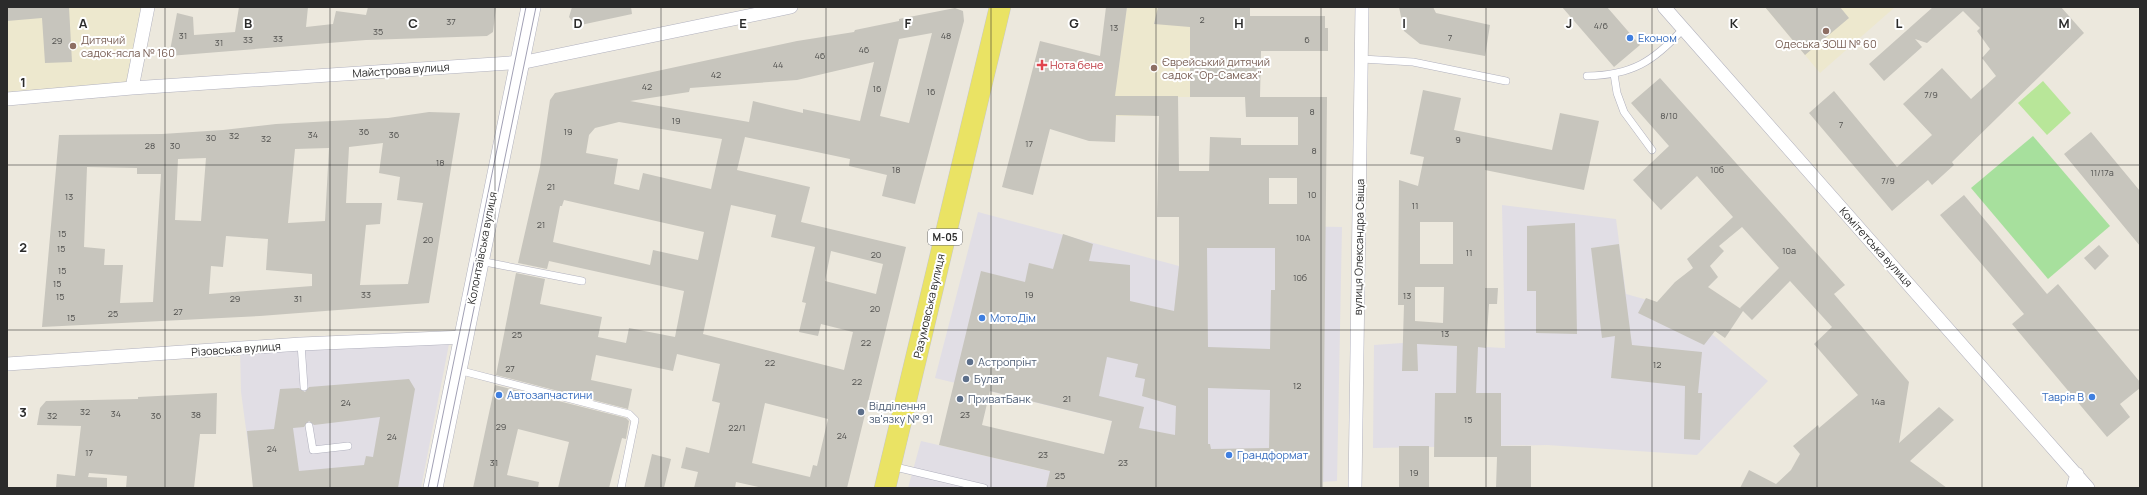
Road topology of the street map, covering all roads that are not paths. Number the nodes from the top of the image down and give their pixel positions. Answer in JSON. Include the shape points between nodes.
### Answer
{"nodes":[{"id":1,"x":148,"y":7,"type":"edge"},
{"id":2,"x":531,"y":7,"type":"edge"},
{"id":3,"x":791,"y":7,"type":"edge"},
{"id":4,"x":1000,"y":7,"type":"edge"},
{"id":5,"x":1362,"y":7,"type":"edge"},
{"id":6,"x":1664,"y":7,"type":"edge"},
{"id":7,"x":1683,"y":30,"type":"junction"},
{"id":8,"x":1362,"y":59,"type":"junction"},
{"id":9,"x":519,"y":62,"type":"junction"},
{"id":10,"x":1614,"y":74,"type":"junction"},
{"id":11,"x":1587,"y":76,"type":"dead end"},
{"id":12,"x":1506,"y":81,"type":"dead end"},
{"id":13,"x":132,"y":88,"type":"junction"},
{"id":14,"x":7,"y":98,"type":"edge"},
{"id":15,"x":1652,"y":150,"type":"dead end"},
{"id":16,"x":480,"y":261,"type":"junction"},
{"id":17,"x":582,"y":281,"type":"dead end"},
{"id":18,"x":464,"y":337,"type":"junction"},
{"id":19,"x":301,"y":344,"type":"junction"},
{"id":20,"x":7,"y":364,"type":"edge"},
{"id":21,"x":458,"y":370,"type":"junction"},
{"id":22,"x":304,"y":387,"type":"dead end"},
{"id":23,"x":309,"y":426,"type":"dead end"},
{"id":24,"x":348,"y":446,"type":"dead end"},
{"id":25,"x":890,"y":466,"type":"junction"},
{"id":26,"x":2077,"y":474,"type":"junction"},
{"id":27,"x":433,"y":488,"type":"edge"},
{"id":28,"x":621,"y":488,"type":"edge"},
{"id":29,"x":885,"y":488,"type":"edge"},
{"id":30,"x":984,"y":488,"type":"edge"},
{"id":31,"x":1355,"y":488,"type":"edge"},
{"id":32,"x":2074,"y":488,"type":"edge"},
{"id":33,"x":2088,"y":488,"type":"edge"}],
"edges":[{"from":1,"to":13,"type":"street"},
{"from":2,"to":9,"type":"main road","name":"Колонтаївська вулиця"},
{"from":3,"to":9,"type":"street","name":"Майстрова вулиця"},
{"from":4,"to":25,"type":"main road","name":"Разумовська вулиця","number":"М-05"},
{"from":5,"to":8,"type":"street","name":"вулиця Олександра Свіща"},
{"from":6,"to":7,"type":"street","name":"Комітетська вулиця"},
{"from":7,"to":10,"type":"lane","via":[[1660,54],[1636,68]]},
{"from":7,"to":26,"type":"street","name":"Комітетська вулиця"},
{"from":8,"to":12,"type":"lane","via":[[1413,62]]},
{"from":8,"to":31,"type":"street","name":"вулиця Олександра Свіща"},
{"from":9,"to":13,"type":"street","name":"Майстрова вулиця"},
{"from":9,"to":16,"type":"main road","name":"Колонтаївська вулиця"},
{"from":10,"to":11,"type":"lane"},
{"from":10,"to":15,"type":"lane","via":[[1624,112]]},
{"from":13,"to":14,"type":"street","name":"Майстрова вулиця"},
{"from":16,"to":17,"type":"lane"},
{"from":16,"to":18,"type":"main road","name":"Колонтаївська вулиця"},
{"from":18,"to":19,"type":"street","name":"Різовська вулиця"},
{"from":18,"to":21,"type":"main road","name":"Колонтаївська вулиця"},
{"from":19,"to":20,"type":"street","name":"Різовська вулиця"},
{"from":19,"to":22,"type":"lane"},
{"from":21,"to":27,"type":"main road","name":"Колонтаївська вулиця"},
{"from":21,"to":28,"type":"lane","via":[[629,414],[636,420]]},
{"from":23,"to":24,"type":"lane","via":[[313,450]]},
{"from":25,"to":29,"type":"main road","name":"Разумовська вулиця","number":"М-05"},
{"from":25,"to":30,"type":"lane"},
{"from":26,"to":32,"type":"street"},
{"from":26,"to":33,"type":"street","name":"Комітетська вулиця"}]}
